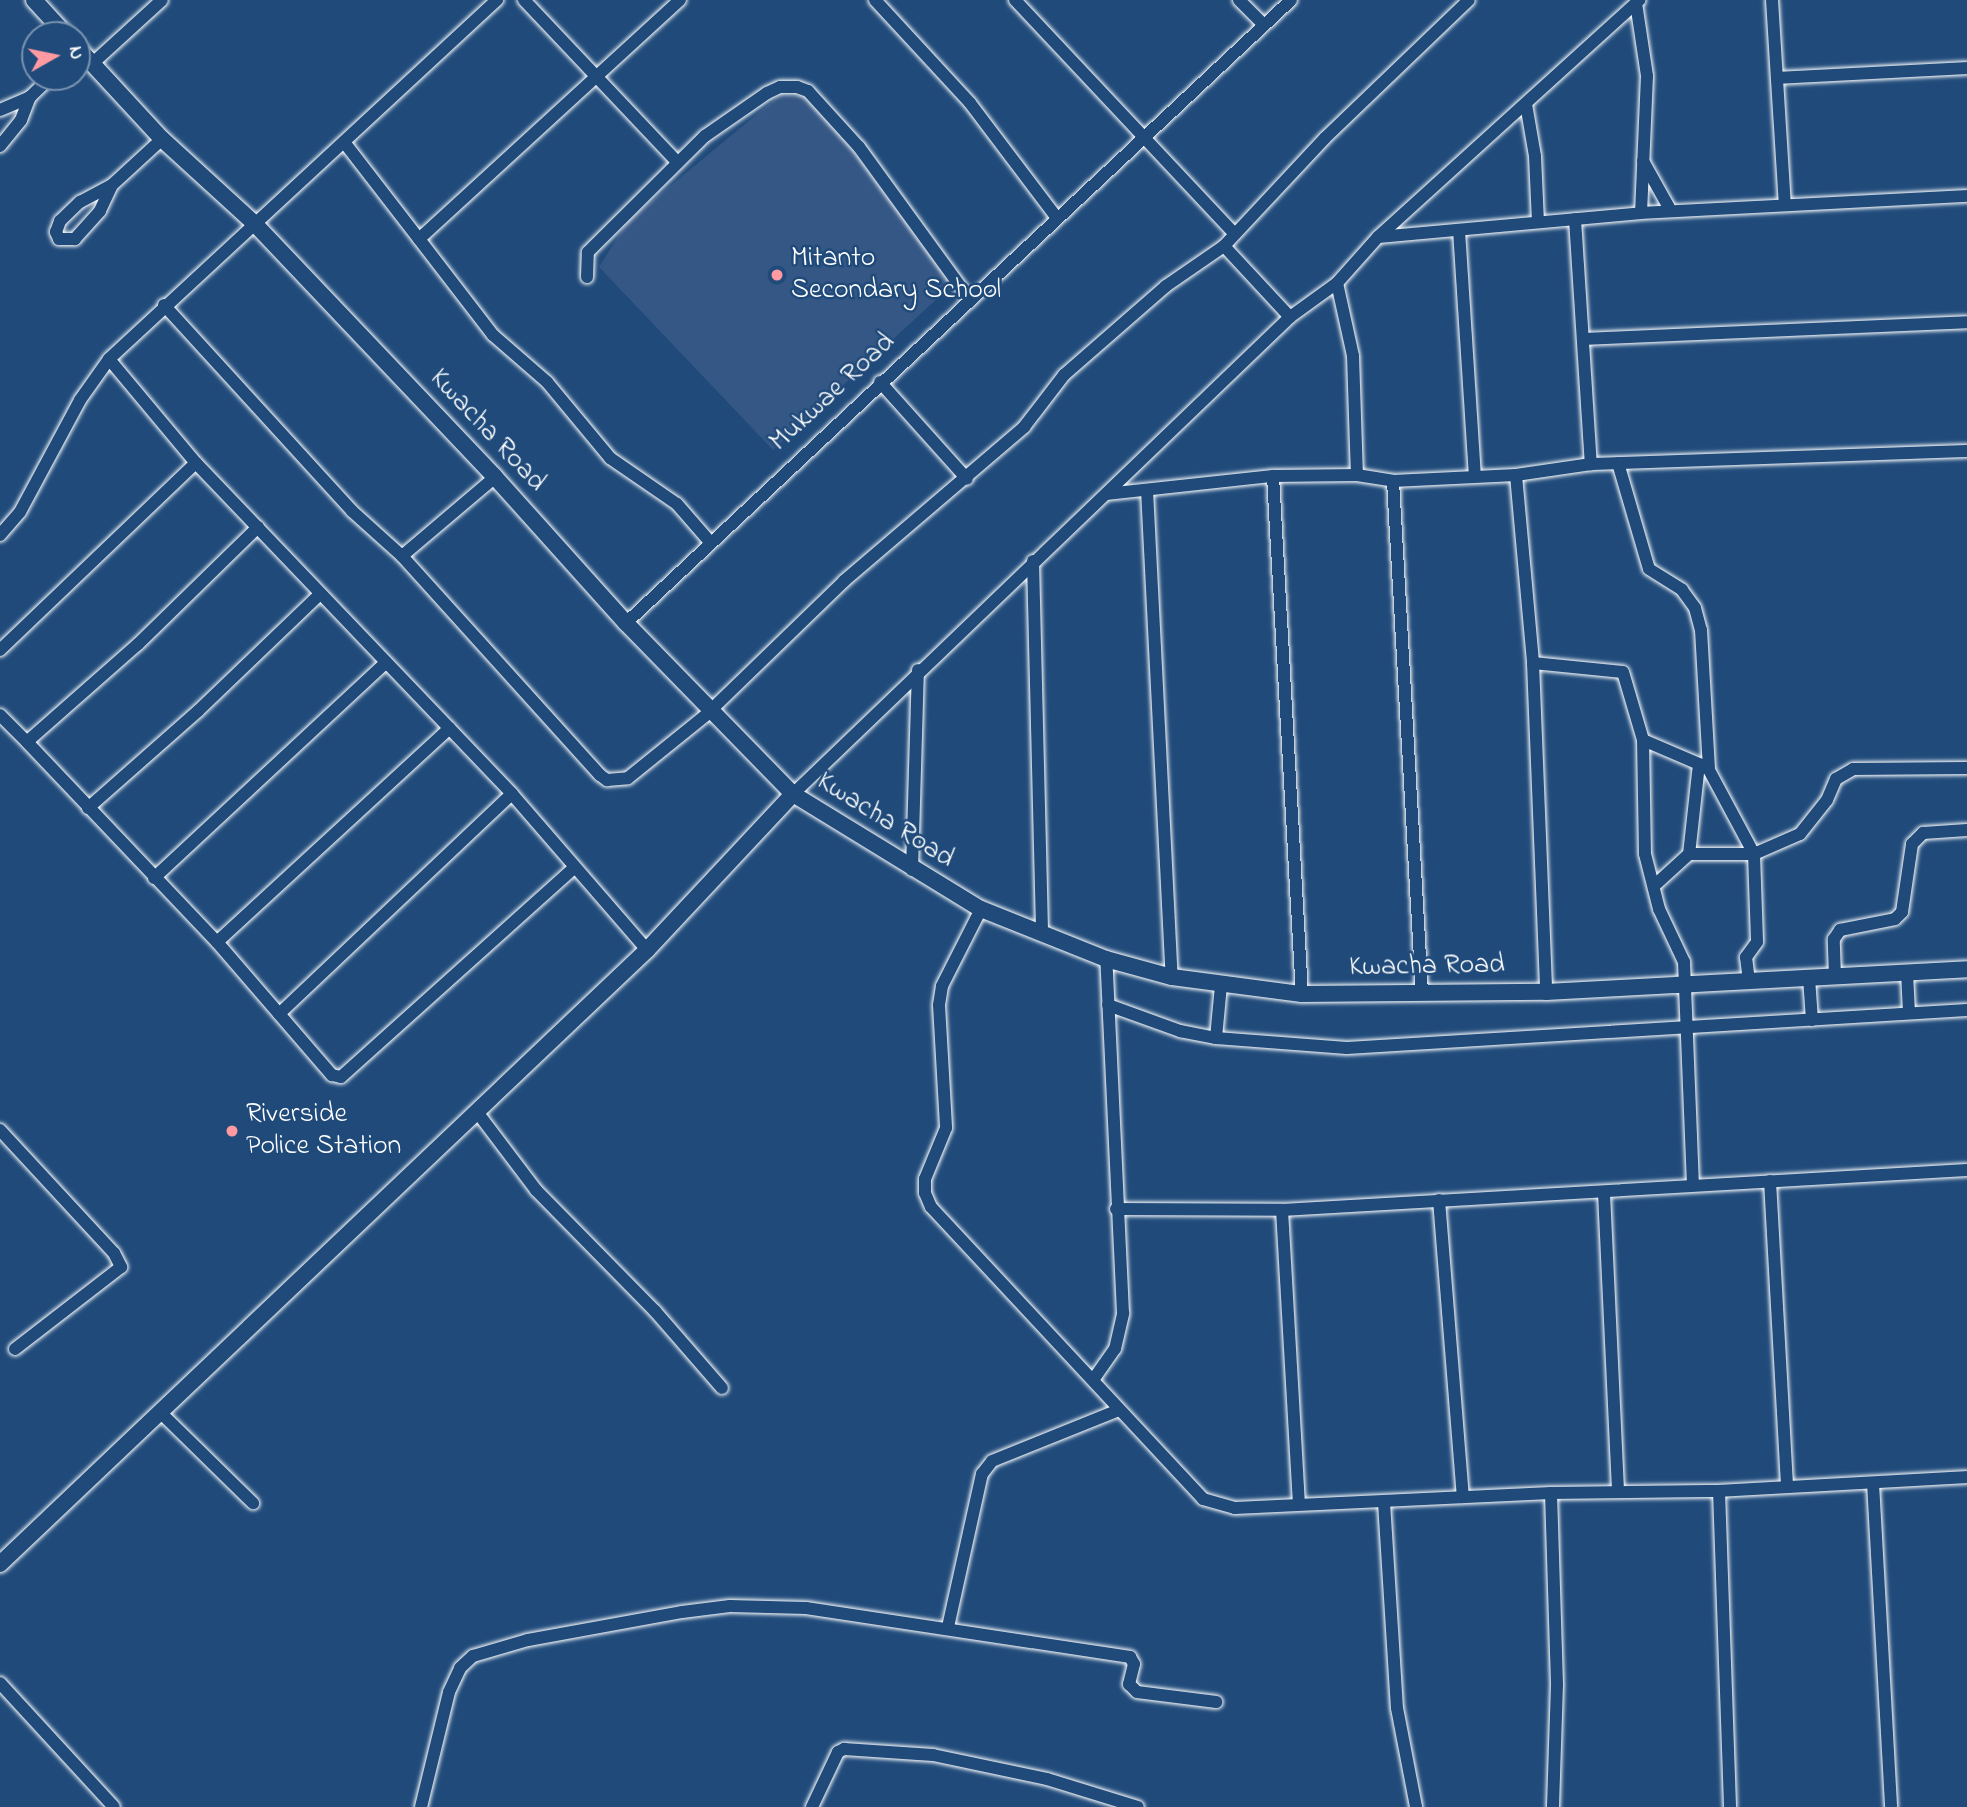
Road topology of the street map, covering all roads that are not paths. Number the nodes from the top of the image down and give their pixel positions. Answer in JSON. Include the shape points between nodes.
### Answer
{"nodes":[{"id":1,"x":34,"y":0,"type":"edge"},
{"id":2,"x":162,"y":0,"type":"edge"},
{"id":3,"x":497,"y":0,"type":"edge"},
{"id":4,"x":524,"y":0,"type":"edge"},
{"id":5,"x":680,"y":0,"type":"edge"},
{"id":6,"x":875,"y":0,"type":"edge"},
{"id":7,"x":1239,"y":0,"type":"edge"},
{"id":8,"x":1291,"y":0,"type":"edge"},
{"id":9,"x":1469,"y":0,"type":"edge"},
{"id":10,"x":1772,"y":0,"type":"edge"},
{"id":11,"x":1022,"y":2,"type":"edge"},
{"id":12,"x":1638,"y":2,"type":"edge"},
{"id":13,"x":53,"y":21,"type":"edge"},
{"id":14,"x":1264,"y":24,"type":"junction"},
{"id":15,"x":93,"y":63,"type":"joint"},
{"id":16,"x":1967,"y":68,"type":"edge"},
{"id":17,"x":596,"y":74,"type":"junction"},
{"id":18,"x":1777,"y":78,"type":"junction"},
{"id":19,"x":36,"y":91,"type":"edge"},
{"id":20,"x":30,"y":97,"type":"junction"},
{"id":21,"x":1525,"y":104,"type":"junction"},
{"id":22,"x":0,"y":110,"type":"edge"},
{"id":23,"x":1144,"y":135,"type":"junction"},
{"id":24,"x":162,"y":139,"type":"junction"},
{"id":25,"x":344,"y":142,"type":"junction"},
{"id":26,"x":0,"y":146,"type":"edge"},
{"id":27,"x":1643,"y":161,"type":"junction"},
{"id":28,"x":677,"y":162,"type":"junction"},
{"id":29,"x":112,"y":186,"type":"junction"},
{"id":30,"x":1967,"y":196,"type":"edge"},
{"id":31,"x":1785,"y":205,"type":"junction"},
{"id":32,"x":1671,"y":211,"type":"junction"},
{"id":33,"x":1641,"y":213,"type":"junction"},
{"id":34,"x":1057,"y":218,"type":"junction"},
{"id":35,"x":1575,"y":219,"type":"junction"},
{"id":36,"x":1538,"y":222,"type":"junction"},
{"id":37,"x":254,"y":223,"type":"junction"},
{"id":38,"x":1459,"y":230,"type":"junction"},
{"id":39,"x":1235,"y":234,"type":"junction"},
{"id":40,"x":1378,"y":237,"type":"junction"},
{"id":41,"x":419,"y":239,"type":"junction"},
{"id":42,"x":1223,"y":246,"type":"junction"},
{"id":43,"x":587,"y":277,"type":"dead end"},
{"id":44,"x":1337,"y":283,"type":"junction"},
{"id":45,"x":970,"y":299,"type":"junction"},
{"id":46,"x":164,"y":305,"type":"junction"},
{"id":47,"x":1290,"y":317,"type":"junction"},
{"id":48,"x":1967,"y":322,"type":"edge"},
{"id":49,"x":1584,"y":339,"type":"junction"},
{"id":50,"x":109,"y":359,"type":"junction"},
{"id":51,"x":880,"y":382,"type":"junction"},
{"id":52,"x":1967,"y":452,"type":"edge"},
{"id":53,"x":196,"y":463,"type":"junction"},
{"id":54,"x":1618,"y":463,"type":"junction"},
{"id":55,"x":1591,"y":464,"type":"junction"},
{"id":56,"x":1357,"y":475,"type":"junction"},
{"id":57,"x":1516,"y":475,"type":"junction"},
{"id":58,"x":1273,"y":476,"type":"junction"},
{"id":59,"x":1475,"y":476,"type":"junction"},
{"id":60,"x":495,"y":477,"type":"junction"},
{"id":61,"x":967,"y":479,"type":"junction"},
{"id":62,"x":1393,"y":481,"type":"junction"},
{"id":63,"x":1147,"y":490,"type":"junction"},
{"id":64,"x":1106,"y":494,"type":"junction"},
{"id":65,"x":258,"y":527,"type":"junction"},
{"id":66,"x":0,"y":535,"type":"edge"},
{"id":67,"x":710,"y":542,"type":"junction"},
{"id":68,"x":402,"y":555,"type":"junction"},
{"id":69,"x":1033,"y":561,"type":"junction"},
{"id":70,"x":319,"y":595,"type":"junction"},
{"id":71,"x":626,"y":623,"type":"junction"},
{"id":72,"x":0,"y":650,"type":"edge"},
{"id":73,"x":386,"y":663,"type":"junction"},
{"id":74,"x":1533,"y":663,"type":"junction"},
{"id":75,"x":918,"y":670,"type":"junction"},
{"id":76,"x":711,"y":711,"type":"junction"},
{"id":77,"x":0,"y":715,"type":"edge"},
{"id":78,"x":450,"y":728,"type":"junction"},
{"id":79,"x":1643,"y":740,"type":"junction"},
{"id":80,"x":27,"y":742,"type":"junction"},
{"id":81,"x":1967,"y":768,"type":"edge"},
{"id":82,"x":1705,"y":769,"type":"junction"},
{"id":83,"x":512,"y":794,"type":"junction"},
{"id":84,"x":793,"y":794,"type":"junction"},
{"id":85,"x":88,"y":808,"type":"junction"},
{"id":86,"x":1967,"y":830,"type":"edge"},
{"id":87,"x":1689,"y":854,"type":"junction"},
{"id":88,"x":1754,"y":854,"type":"junction"},
{"id":89,"x":575,"y":867,"type":"junction"},
{"id":90,"x":912,"y":870,"type":"junction"},
{"id":91,"x":154,"y":878,"type":"junction"},
{"id":92,"x":1655,"y":885,"type":"junction"},
{"id":93,"x":981,"y":909,"type":"junction"},
{"id":94,"x":1042,"y":936,"type":"junction"},
{"id":95,"x":217,"y":942,"type":"junction"},
{"id":96,"x":647,"y":950,"type":"junction"},
{"id":97,"x":1107,"y":959,"type":"junction"},
{"id":98,"x":1967,"y":969,"type":"edge"},
{"id":99,"x":1907,"y":972,"type":"junction"},
{"id":100,"x":1172,"y":977,"type":"junction"},
{"id":101,"x":1835,"y":977,"type":"junction"},
{"id":102,"x":1809,"y":978,"type":"junction"},
{"id":103,"x":1749,"y":982,"type":"junction"},
{"id":104,"x":1686,"y":983,"type":"junction"},
{"id":105,"x":1221,"y":985,"type":"junction"},
{"id":106,"x":1546,"y":992,"type":"junction"},
{"id":107,"x":1302,"y":994,"type":"junction"},
{"id":108,"x":1422,"y":994,"type":"junction"},
{"id":109,"x":1108,"y":1005,"type":"junction"},
{"id":110,"x":1967,"y":1010,"type":"edge"},
{"id":111,"x":1909,"y":1013,"type":"junction"},
{"id":112,"x":279,"y":1014,"type":"junction"},
{"id":113,"x":1812,"y":1020,"type":"junction"},
{"id":114,"x":1685,"y":1028,"type":"junction"},
{"id":115,"x":1216,"y":1038,"type":"junction"},
{"id":116,"x":477,"y":1112,"type":"junction"},
{"id":117,"x":0,"y":1130,"type":"edge"},
{"id":118,"x":1967,"y":1170,"type":"edge"},
{"id":119,"x":1770,"y":1181,"type":"junction"},
{"id":120,"x":1693,"y":1185,"type":"junction"},
{"id":121,"x":1604,"y":1193,"type":"junction"},
{"id":122,"x":1439,"y":1200,"type":"junction"},
{"id":123,"x":1116,"y":1209,"type":"junction"},
{"id":124,"x":1282,"y":1210,"type":"junction"},
{"id":125,"x":15,"y":1349,"type":"dead end"},
{"id":126,"x":1093,"y":1380,"type":"junction"},
{"id":127,"x":722,"y":1388,"type":"dead end"},
{"id":128,"x":1119,"y":1410,"type":"junction"},
{"id":129,"x":161,"y":1413,"type":"junction"},
{"id":130,"x":1967,"y":1477,"type":"edge"},
{"id":131,"x":1873,"y":1483,"type":"junction"},
{"id":132,"x":1787,"y":1487,"type":"junction"},
{"id":133,"x":1618,"y":1491,"type":"junction"},
{"id":134,"x":1719,"y":1491,"type":"junction"},
{"id":135,"x":1551,"y":1493,"type":"junction"},
{"id":136,"x":1463,"y":1497,"type":"junction"},
{"id":137,"x":253,"y":1503,"type":"dead end"},
{"id":138,"x":1384,"y":1503,"type":"junction"},
{"id":139,"x":1299,"y":1504,"type":"junction"},
{"id":140,"x":0,"y":1564,"type":"edge"},
{"id":141,"x":948,"y":1627,"type":"junction"},
{"id":142,"x":0,"y":1683,"type":"edge"},
{"id":143,"x":1216,"y":1702,"type":"dead end"},
{"id":144,"x":114,"y":1807,"type":"edge"},
{"id":145,"x":421,"y":1807,"type":"edge"},
{"id":146,"x":812,"y":1807,"type":"edge"},
{"id":147,"x":1138,"y":1807,"type":"edge"},
{"id":148,"x":1416,"y":1807,"type":"edge"},
{"id":149,"x":1553,"y":1807,"type":"edge"},
{"id":150,"x":1730,"y":1807,"type":"edge"},
{"id":151,"x":1891,"y":1807,"type":"edge"}],
"edges":[{"from":1,"to":13,"type":"main road"},
{"from":2,"to":15,"type":"street"},
{"from":3,"to":25,"type":"street"},
{"from":4,"to":17,"type":"street"},
{"from":5,"to":17,"type":"street"},
{"from":6,"to":34,"type":"street","via":[[970,103]]},
{"from":7,"to":14,"type":"street"},
{"from":8,"to":14,"type":"street","name":"Mukwae Road"},
{"from":9,"to":39,"type":"street","via":[[1325,138]]},
{"from":10,"to":18,"type":"street"},
{"from":11,"to":23,"type":"street"},
{"from":12,"to":21,"type":"street"},
{"from":12,"to":27,"type":"street","via":[[1647,76]]},
{"from":14,"to":23,"type":"street","name":"Mukwae Road"},
{"from":15,"to":24,"type":"main road","name":"Kwacha Road"},
{"from":16,"to":18,"type":"street"},
{"from":17,"to":28,"type":"street"},
{"from":17,"to":41,"type":"street"},
{"from":18,"to":31,"type":"street"},
{"from":19,"to":20,"type":"street"},
{"from":20,"to":22,"type":"street"},
{"from":20,"to":26,"type":"street","via":[[21,120]]},
{"from":21,"to":36,"type":"street","via":[[1535,156]]},
{"from":21,"to":40,"type":"street"},
{"from":23,"to":34,"type":"street","name":"Mukwae Road"},
{"from":23,"to":39,"type":"street"},
{"from":24,"to":29,"type":"street"},
{"from":24,"to":37,"type":"main road","name":"Kwacha Road"},
{"from":25,"to":37,"type":"street"},
{"from":25,"to":41,"type":"street"},
{"from":27,"to":32,"type":"street"},
{"from":27,"to":33,"type":"street"},
{"from":28,"to":43,"type":"street","via":[[588,252]]},
{"from":28,"to":45,"type":"street","via":[[705,136],[767,93],[780,87],[808,91],[859,147]]},
{"from":29,"to":29,"type":"street","via":[[80,202],[60,221],[55,232],[59,239],[75,239],[100,211]]},
{"from":30,"to":31,"type":"street"},
{"from":31,"to":32,"type":"street"},
{"from":32,"to":33,"type":"street"},
{"from":33,"to":35,"type":"street"},
{"from":34,"to":45,"type":"street","name":"Mukwae Road"},
{"from":35,"to":36,"type":"street"},
{"from":35,"to":49,"type":"street"},
{"from":36,"to":38,"type":"street"},
{"from":37,"to":46,"type":"street"},
{"from":37,"to":60,"type":"main road","name":"Kwacha Road"},
{"from":38,"to":40,"type":"street"},
{"from":38,"to":59,"type":"street"},
{"from":39,"to":42,"type":"street"},
{"from":40,"to":44,"type":"street"},
{"from":41,"to":67,"type":"street","via":[[494,335],[547,382],[610,458],[677,504]]},
{"from":42,"to":47,"type":"street"},
{"from":42,"to":61,"type":"street","via":[[1166,286],[1081,359],[1024,427]]},
{"from":44,"to":47,"type":"street"},
{"from":44,"to":56,"type":"street","via":[[1353,356]]},
{"from":45,"to":51,"type":"street","name":"Mukwae Road"},
{"from":46,"to":50,"type":"street"},
{"from":46,"to":68,"type":"street","via":[[352,511]]},
{"from":47,"to":64,"type":"street"},
{"from":48,"to":49,"type":"street"},
{"from":49,"to":55,"type":"street"},
{"from":50,"to":53,"type":"street"},
{"from":50,"to":66,"type":"street","via":[[80,400],[20,512]]},
{"from":51,"to":61,"type":"street"},
{"from":51,"to":67,"type":"street","name":"Mukwae Road"},
{"from":52,"to":54,"type":"street"},
{"from":53,"to":65,"type":"street"},
{"from":53,"to":72,"type":"street"},
{"from":54,"to":55,"type":"street"},
{"from":54,"to":82,"type":"street","via":[[1648,569],[1682,590],[1695,608],[1701,629]]},
{"from":55,"to":57,"type":"street"},
{"from":56,"to":58,"type":"street"},
{"from":56,"to":62,"type":"street"},
{"from":57,"to":59,"type":"street"},
{"from":57,"to":74,"type":"street"},
{"from":58,"to":63,"type":"street"},
{"from":58,"to":107,"type":"street"},
{"from":59,"to":62,"type":"street"},
{"from":60,"to":68,"type":"street"},
{"from":60,"to":71,"type":"main road","name":"Kwacha Road"},
{"from":61,"to":76,"type":"street","via":[[844,581]]},
{"from":62,"to":108,"type":"street"},
{"from":63,"to":64,"type":"street"},
{"from":63,"to":100,"type":"street"},
{"from":64,"to":69,"type":"street"},
{"from":65,"to":70,"type":"street"},
{"from":65,"to":80,"type":"street","via":[[138,644]]},
{"from":67,"to":71,"type":"street","name":"Mukwae Road"},
{"from":68,"to":76,"type":"street","via":[[607,780],[628,778]]},
{"from":69,"to":75,"type":"street"},
{"from":69,"to":94,"type":"street"},
{"from":70,"to":73,"type":"street"},
{"from":70,"to":85,"type":"street"},
{"from":71,"to":76,"type":"main road","name":"Kwacha Road"},
{"from":73,"to":78,"type":"street"},
{"from":73,"to":91,"type":"street"},
{"from":74,"to":79,"type":"street","via":[[1623,672]]},
{"from":74,"to":106,"type":"street"},
{"from":75,"to":84,"type":"street"},
{"from":75,"to":90,"type":"street"},
{"from":76,"to":84,"type":"main road","name":"Kwacha Road"},
{"from":77,"to":80,"type":"street"},
{"from":78,"to":83,"type":"street"},
{"from":78,"to":95,"type":"street"},
{"from":79,"to":82,"type":"street"},
{"from":79,"to":92,"type":"street","via":[[1642,822]]},
{"from":80,"to":85,"type":"street"},
{"from":81,"to":88,"type":"street","via":[[1843,772],[1800,834]]},
{"from":82,"to":87,"type":"street"},
{"from":82,"to":88,"type":"street"},
{"from":83,"to":89,"type":"street"},
{"from":83,"to":112,"type":"street"},
{"from":84,"to":90,"type":"main road","name":"Kwacha Road"},
{"from":84,"to":96,"type":"main road"},
{"from":85,"to":91,"type":"street"},
{"from":86,"to":101,"type":"street","via":[[1923,833],[1913,844],[1902,912],[1895,919],[1840,930],[1835,939]]},
{"from":87,"to":88,"type":"street"},
{"from":87,"to":92,"type":"street"},
{"from":88,"to":103,"type":"street","via":[[1757,942],[1746,957]]},
{"from":89,"to":96,"type":"street"},
{"from":89,"to":112,"type":"street","via":[[341,1077],[332,1075]]},
{"from":90,"to":93,"type":"main road","name":"Kwacha Road"},
{"from":91,"to":95,"type":"street"},
{"from":92,"to":104,"type":"street","via":[[1659,909],[1682,957]]},
{"from":93,"to":94,"type":"main road","name":"Kwacha Road"},
{"from":93,"to":126,"type":"street","via":[[942,986],[939,1005],[946,1128],[925,1179],[925,1193],[931,1207]]},
{"from":94,"to":97,"type":"main road","name":"Kwacha Road"},
{"from":95,"to":112,"type":"street"},
{"from":96,"to":116,"type":"main road"},
{"from":97,"to":100,"type":"main road","name":"Kwacha Road"},
{"from":97,"to":109,"type":"street"},
{"from":98,"to":99,"type":"main road","name":"Kwacha Road"},
{"from":99,"to":101,"type":"main road","name":"Kwacha Road"},
{"from":99,"to":111,"type":"street"},
{"from":100,"to":105,"type":"main road","name":"Kwacha Road"},
{"from":101,"to":102,"type":"main road","name":"Kwacha Road"},
{"from":102,"to":103,"type":"main road","name":"Kwacha Road"},
{"from":102,"to":113,"type":"street"},
{"from":103,"to":104,"type":"main road","name":"Kwacha Road"},
{"from":104,"to":106,"type":"main road","name":"Kwacha Road"},
{"from":104,"to":114,"type":"street"},
{"from":105,"to":107,"type":"main road","name":"Kwacha Road"},
{"from":105,"to":115,"type":"street"},
{"from":106,"to":108,"type":"main road","name":"Kwacha Road"},
{"from":107,"to":108,"type":"main road","name":"Kwacha Road"},
{"from":109,"to":115,"type":"street"},
{"from":109,"to":123,"type":"street"},
{"from":110,"to":111,"type":"street"},
{"from":111,"to":113,"type":"street"},
{"from":113,"to":114,"type":"street"},
{"from":114,"to":115,"type":"street","via":[[1346,1048]]},
{"from":114,"to":120,"type":"street"},
{"from":116,"to":127,"type":"street","via":[[537,1190],[655,1311]]},
{"from":116,"to":129,"type":"main road"},
{"from":117,"to":125,"type":"street","via":[[114,1253],[121,1267]]},
{"from":118,"to":119,"type":"street"},
{"from":119,"to":120,"type":"street"},
{"from":119,"to":132,"type":"street"},
{"from":120,"to":121,"type":"street"},
{"from":121,"to":122,"type":"street"},
{"from":121,"to":133,"type":"street"},
{"from":122,"to":124,"type":"street"},
{"from":122,"to":136,"type":"street"},
{"from":123,"to":124,"type":"street"},
{"from":123,"to":126,"type":"street","via":[[1121,1333]]},
{"from":124,"to":139,"type":"street"},
{"from":126,"to":128,"type":"street"},
{"from":128,"to":139,"type":"street","via":[[1210,1502],[1235,1508]]},
{"from":128,"to":141,"type":"street","via":[[992,1461],[982,1474]]},
{"from":129,"to":137,"type":"street"},
{"from":129,"to":140,"type":"main road"},
{"from":130,"to":131,"type":"street"},
{"from":131,"to":132,"type":"street"},
{"from":131,"to":151,"type":"street"},
{"from":132,"to":134,"type":"street"},
{"from":133,"to":134,"type":"street"},
{"from":133,"to":135,"type":"street"},
{"from":134,"to":150,"type":"street"},
{"from":135,"to":136,"type":"street"},
{"from":135,"to":149,"type":"street","via":[[1557,1685]]},
{"from":136,"to":138,"type":"street"},
{"from":138,"to":139,"type":"street"},
{"from":138,"to":148,"type":"street","via":[[1397,1708]]},
{"from":141,"to":143,"type":"street","via":[[1130,1657],[1135,1664],[1129,1684],[1137,1692]]},
{"from":141,"to":145,"type":"street","via":[[806,1608],[730,1606],[495,1648],[473,1656],[455,1678]]},
{"from":142,"to":144,"type":"street"},
{"from":146,"to":147,"type":"street","via":[[838,1752],[844,1749],[933,1755],[1047,1779]]}]}
